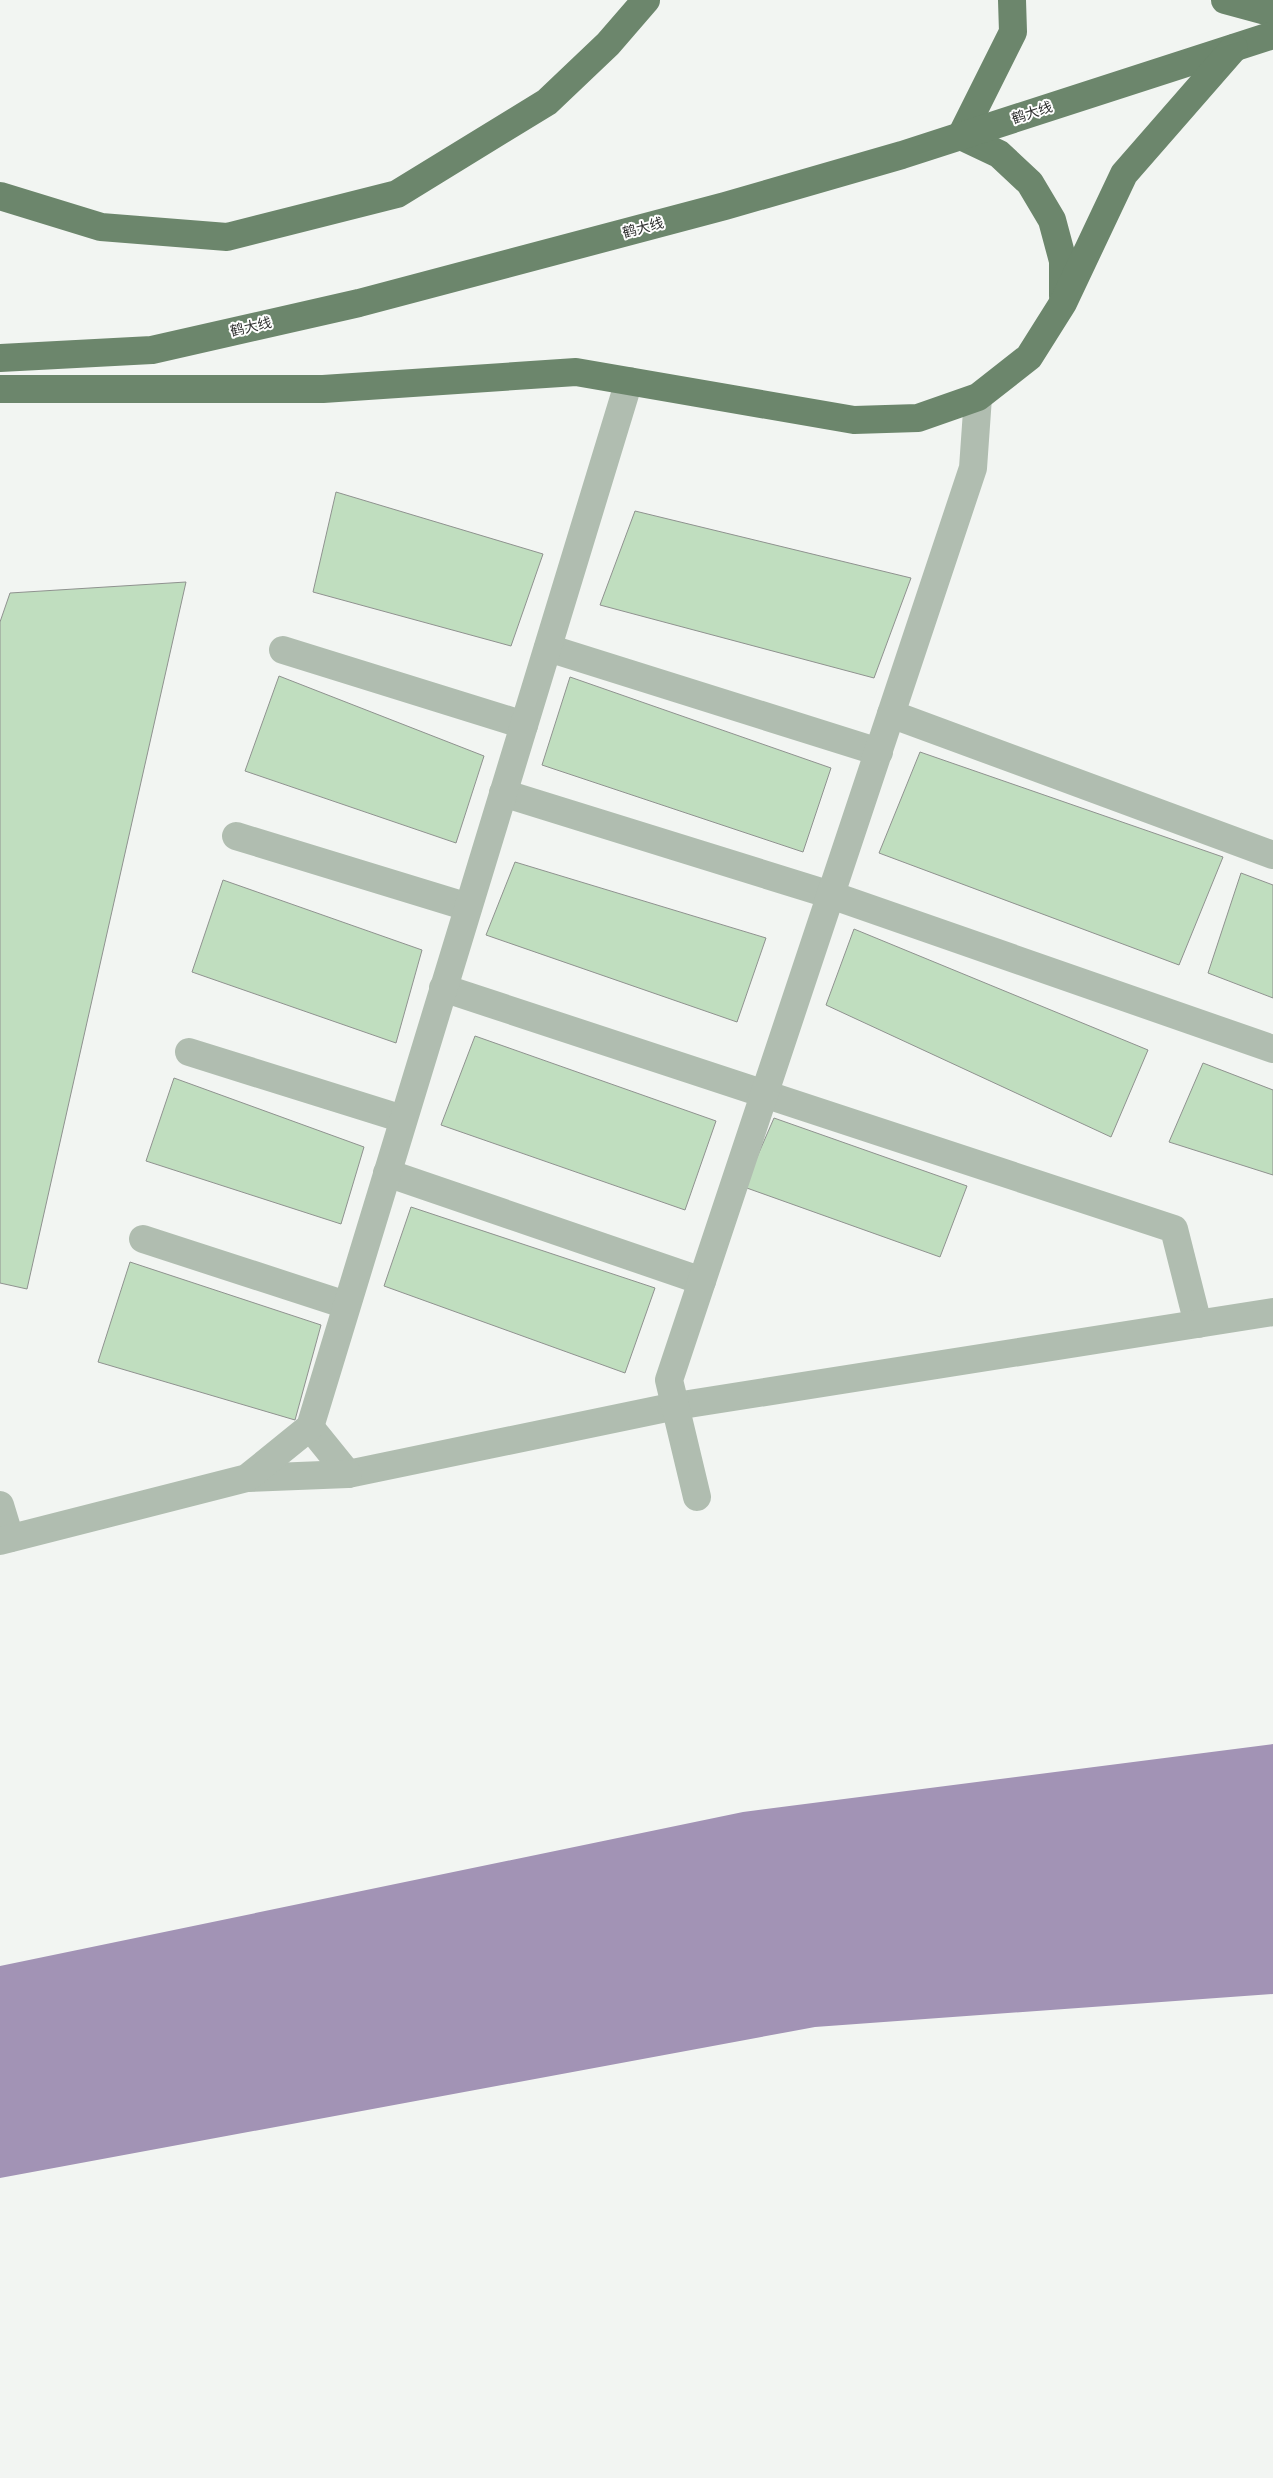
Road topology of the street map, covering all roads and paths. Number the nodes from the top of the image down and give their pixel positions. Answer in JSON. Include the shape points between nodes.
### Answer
{"nodes":[{"id":1,"x":646,"y":0,"type":"edge"},
{"id":2,"x":1012,"y":0,"type":"edge"},
{"id":3,"x":1225,"y":0,"type":"edge"},
{"id":4,"x":1273,"y":12,"type":"edge"},
{"id":5,"x":1273,"y":35,"type":"edge"},
{"id":6,"x":1234,"y":48,"type":"junction"},
{"id":7,"x":961,"y":136,"type":"junction"},
{"id":8,"x":0,"y":196,"type":"edge"},
{"id":9,"x":1063,"y":303,"type":"junction"},
{"id":10,"x":0,"y":358,"type":"edge"},
{"id":11,"x":629,"y":381,"type":"junction"},
{"id":12,"x":0,"y":389,"type":"edge"},
{"id":13,"x":978,"y":397,"type":"junction"},
{"id":14,"x":548,"y":648,"type":"junction"},
{"id":15,"x":283,"y":650,"type":"dead end"},
{"id":16,"x":891,"y":714,"type":"junction"},
{"id":17,"x":524,"y":725,"type":"junction"},
{"id":18,"x":878,"y":752,"type":"junction"},
{"id":19,"x":503,"y":793,"type":"junction"},
{"id":20,"x":236,"y":836,"type":"dead end"},
{"id":21,"x":1273,"y":855,"type":"edge"},
{"id":22,"x":831,"y":894,"type":"junction"},
{"id":23,"x":468,"y":907,"type":"junction"},
{"id":24,"x":443,"y":988,"type":"junction"},
{"id":25,"x":1273,"y":1049,"type":"edge"},
{"id":26,"x":189,"y":1052,"type":"dead end"},
{"id":27,"x":765,"y":1092,"type":"junction"},
{"id":28,"x":403,"y":1119,"type":"junction"},
{"id":29,"x":387,"y":1173,"type":"junction"},
{"id":30,"x":143,"y":1239,"type":"dead end"},
{"id":31,"x":702,"y":1282,"type":"junction"},
{"id":32,"x":346,"y":1306,"type":"junction"},
{"id":33,"x":1273,"y":1312,"type":"edge"},
{"id":34,"x":1198,"y":1324,"type":"junction"},
{"id":35,"x":676,"y":1406,"type":"junction"},
{"id":36,"x":310,"y":1427,"type":"junction"},
{"id":37,"x":348,"y":1474,"type":"junction"},
{"id":38,"x":247,"y":1478,"type":"junction"},
{"id":39,"x":698,"y":1497,"type":"dead end"},
{"id":40,"x":0,"y":1505,"type":"edge"},
{"id":41,"x":5,"y":1539,"type":"edge"}],
"edges":[{"from":1,"to":8,"type":"highway","via":[[608,44],[547,102],[397,194],[227,237],[101,226]]},
{"from":2,"to":7,"type":"highway","via":[[1014,32]]},
{"from":3,"to":4,"type":"highway"},
{"from":5,"to":6,"type":"highway","name":"鹤大线"},
{"from":6,"to":7,"type":"highway","name":"鹤大线"},
{"from":6,"to":9,"type":"highway","via":[[1124,174]]},
{"from":7,"to":9,"type":"highway","via":[[998,154],[1030,183],[1052,220],[1063,261]]},
{"from":7,"to":10,"type":"highway","name":"鹤大线","via":[[716,209],[322,311],[152,350]]},
{"from":9,"to":13,"type":"highway","via":[[1029,357]]},
{"from":11,"to":12,"type":"highway","via":[[576,372],[323,389]]},
{"from":11,"to":13,"type":"highway","via":[[854,420],[918,418]]},
{"from":11,"to":14,"type":"street"},
{"from":13,"to":16,"type":"street","via":[[973,468]]},
{"from":14,"to":17,"type":"street"},
{"from":14,"to":18,"type":"street"},
{"from":15,"to":17,"type":"street"},
{"from":16,"to":18,"type":"street"},
{"from":16,"to":21,"type":"street"},
{"from":17,"to":19,"type":"street"},
{"from":18,"to":22,"type":"street"},
{"from":19,"to":22,"type":"street"},
{"from":19,"to":23,"type":"street"},
{"from":20,"to":23,"type":"street"},
{"from":22,"to":25,"type":"street"},
{"from":22,"to":27,"type":"street"},
{"from":23,"to":24,"type":"street"},
{"from":24,"to":27,"type":"street"},
{"from":24,"to":28,"type":"street"},
{"from":26,"to":28,"type":"street"},
{"from":27,"to":31,"type":"street"},
{"from":27,"to":34,"type":"street","via":[[1174,1228]]},
{"from":28,"to":29,"type":"street"},
{"from":29,"to":31,"type":"street"},
{"from":29,"to":32,"type":"street"},
{"from":30,"to":32,"type":"street"},
{"from":31,"to":35,"type":"street","via":[[669,1380]]},
{"from":32,"to":36,"type":"street"},
{"from":33,"to":34,"type":"street"},
{"from":34,"to":35,"type":"street"},
{"from":35,"to":37,"type":"street"},
{"from":35,"to":39,"type":"street"},
{"from":36,"to":37,"type":"street"},
{"from":36,"to":38,"type":"street"},
{"from":37,"to":38,"type":"street"},
{"from":38,"to":41,"type":"street"},
{"from":40,"to":41,"type":"street"}]}
